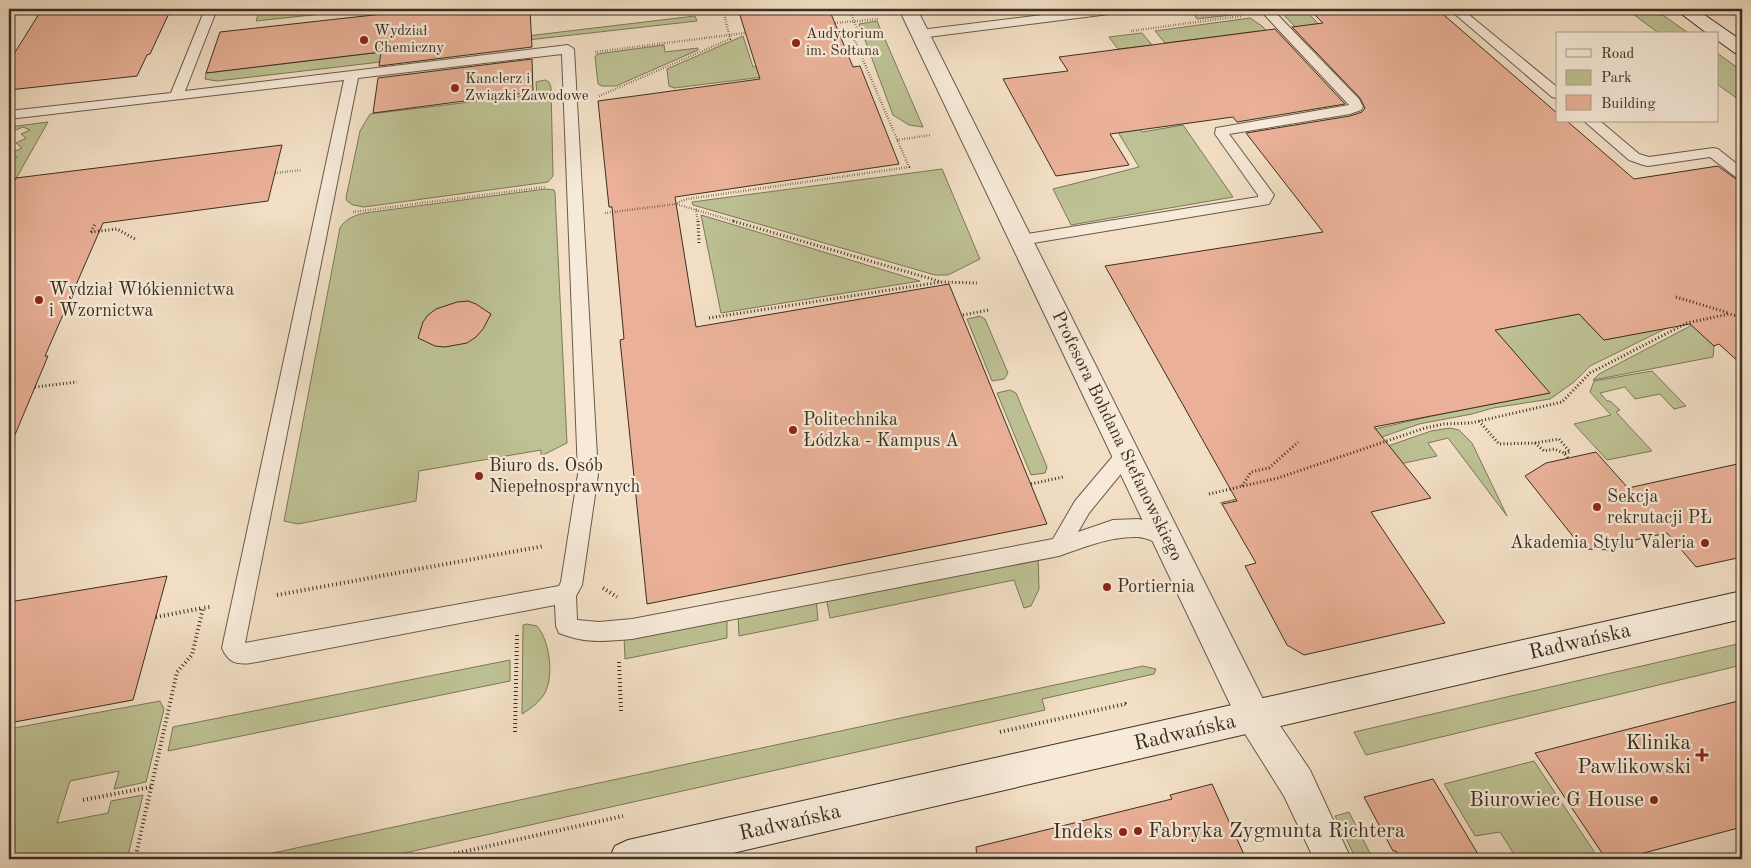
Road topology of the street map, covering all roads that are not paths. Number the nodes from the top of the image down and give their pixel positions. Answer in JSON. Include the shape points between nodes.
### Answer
{"nodes":[{"id":1,"x":211,"y":9,"type":"edge"},
{"id":2,"x":908,"y":9,"type":"edge"},
{"id":3,"x":1117,"y":9,"type":"edge"},
{"id":4,"x":1265,"y":9,"type":"edge"},
{"id":5,"x":1455,"y":9,"type":"edge"},
{"id":6,"x":1684,"y":9,"type":"edge"},
{"id":7,"x":1717,"y":32,"type":"edge"},
{"id":8,"x":1718,"y":32,"type":"edge"},
{"id":9,"x":920,"y":34,"type":"junction"},
{"id":10,"x":1742,"y":49,"type":"edge"},
{"id":11,"x":352,"y":75,"type":"junction"},
{"id":12,"x":1556,"y":93,"type":"edge"},
{"id":13,"x":176,"y":96,"type":"junction"},
{"id":14,"x":9,"y":115,"type":"edge"},
{"id":15,"x":1592,"y":122,"type":"edge"},
{"id":16,"x":1742,"y":175,"type":"edge"},
{"id":17,"x":1021,"y":240,"type":"junction"},
{"id":18,"x":1126,"y":454,"type":"junction"},
{"id":19,"x":1166,"y":537,"type":"junction"},
{"id":20,"x":1059,"y":547,"type":"junction"},
{"id":21,"x":565,"y":594,"type":"junction"},
{"id":22,"x":1742,"y":605,"type":"edge"},
{"id":23,"x":1254,"y":716,"type":"junction"},
{"id":24,"x":628,"y":859,"type":"edge"},
{"id":25,"x":1333,"y":859,"type":"edge"}],
"edges":[{"from":1,"to":13,"type":"lane"},
{"from":2,"to":9,"type":"street","name":"Profesora Bohdana Stefanowskiego"},
{"from":3,"to":9,"type":"lane"},
{"from":4,"to":17,"type":"lane","via":[[1356,107],[1221,131],[1266,196],[1264,201]]},
{"from":5,"to":12,"type":"lane"},
{"from":6,"to":7,"type":"street"},
{"from":8,"to":10,"type":"street"},
{"from":9,"to":17,"type":"street","name":"Profesora Bohdana Stefanowskiego"},
{"from":11,"to":13,"type":"lane"},
{"from":11,"to":21,"type":"lane","via":[[568,49],[588,474],[571,584]]},
{"from":11,"to":21,"type":"lane","via":[[233,648],[239,654],[251,654]]},
{"from":13,"to":14,"type":"lane"},
{"from":15,"to":16,"type":"lane","via":[[1641,160],[1648,162],[1713,152]]},
{"from":17,"to":18,"type":"street","name":"Profesora Bohdana Stefanowskiego"},
{"from":18,"to":19,"type":"street","name":"Profesora Bohdana Stefanowskiego"},
{"from":18,"to":20,"type":"lane","via":[[1082,508]]},
{"from":19,"to":20,"type":"lane","via":[[1139,528],[1113,529]]},
{"from":19,"to":23,"type":"street","name":"Profesora Bohdana Stefanowskiego"},
{"from":20,"to":21,"type":"lane","via":[[632,629],[577,631],[567,626]]},
{"from":22,"to":23,"type":"street","name":"Radwańska"},
{"from":23,"to":24,"type":"street","name":"Radwańska"},
{"from":23,"to":25,"type":"street","name":"Profesora Bohdana Stefanowskiego","via":[[1296,783]]}]}
